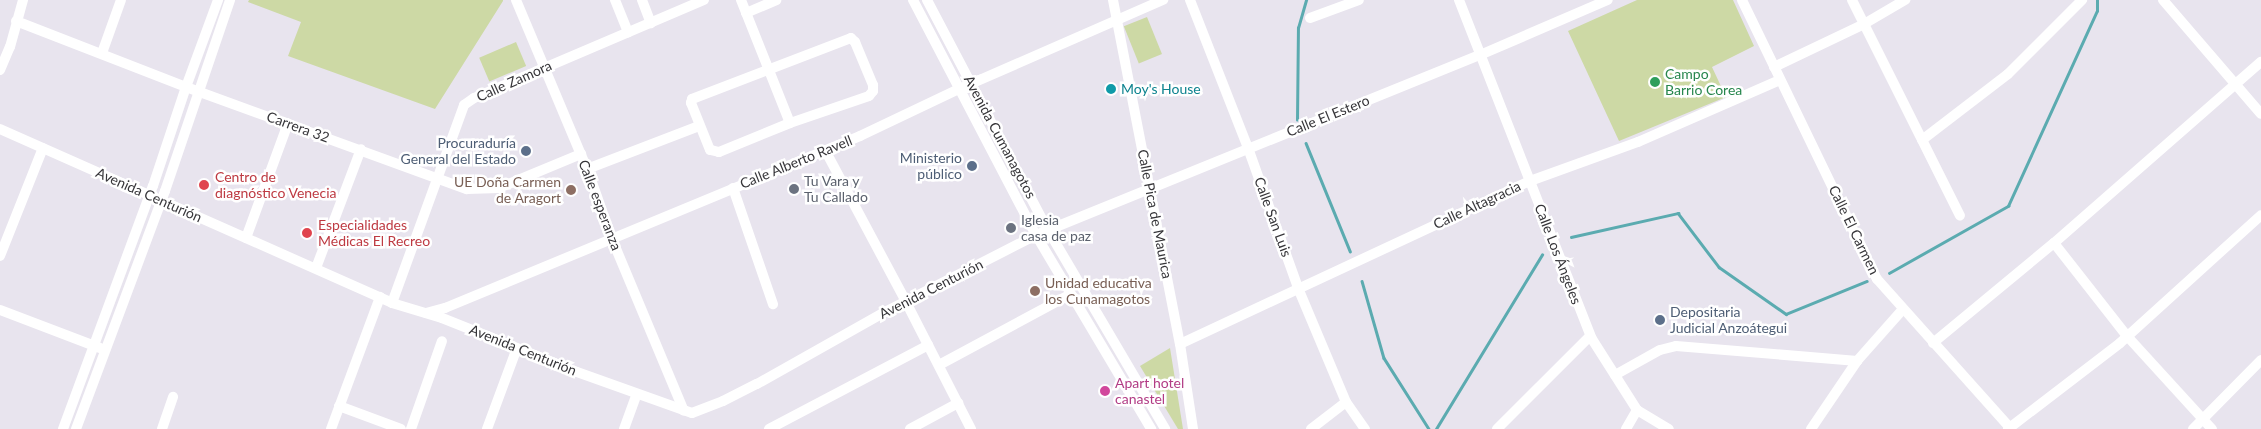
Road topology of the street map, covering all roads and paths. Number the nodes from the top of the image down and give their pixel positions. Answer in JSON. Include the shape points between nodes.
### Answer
{"nodes":[{"id":1,"x":23,"y":0,"type":"edge"},
{"id":2,"x":121,"y":0,"type":"edge"},
{"id":3,"x":218,"y":0,"type":"edge"},
{"id":4,"x":230,"y":0,"type":"edge"},
{"id":5,"x":516,"y":0,"type":"edge"},
{"id":6,"x":615,"y":0,"type":"edge"},
{"id":7,"x":642,"y":0,"type":"edge"},
{"id":8,"x":704,"y":0,"type":"edge"},
{"id":9,"x":741,"y":0,"type":"edge"},
{"id":10,"x":776,"y":0,"type":"edge"},
{"id":11,"x":913,"y":0,"type":"edge"},
{"id":12,"x":927,"y":0,"type":"edge"},
{"id":13,"x":1113,"y":0,"type":"edge"},
{"id":14,"x":1163,"y":0,"type":"edge"},
{"id":15,"x":1190,"y":0,"type":"edge"},
{"id":16,"x":1359,"y":0,"type":"edge"},
{"id":17,"x":1459,"y":0,"type":"edge"},
{"id":18,"x":1606,"y":0,"type":"edge"},
{"id":19,"x":1742,"y":0,"type":"edge"},
{"id":20,"x":1852,"y":0,"type":"edge"},
{"id":21,"x":1905,"y":0,"type":"edge"},
{"id":22,"x":2082,"y":0,"type":"edge"},
{"id":23,"x":2163,"y":0,"type":"edge"},
{"id":24,"x":746,"y":13,"type":"junction"},
{"id":25,"x":1310,"y":18,"type":"dead end"},
{"id":26,"x":1117,"y":19,"type":"junction"},
{"id":27,"x":16,"y":21,"type":"junction"},
{"id":28,"x":651,"y":22,"type":"junction"},
{"id":29,"x":1864,"y":24,"type":"junction"},
{"id":30,"x":628,"y":33,"type":"junction"},
{"id":31,"x":102,"y":53,"type":"junction"},
{"id":32,"x":1480,"y":55,"type":"junction"},
{"id":33,"x":2261,"y":62,"type":"edge"},
{"id":34,"x":545,"y":67,"type":"junction"},
{"id":35,"x":1774,"y":67,"type":"junction"},
{"id":36,"x":768,"y":68,"type":"junction"},
{"id":37,"x":0,"y":70,"type":"edge"},
{"id":38,"x":1780,"y":80,"type":"junction"},
{"id":39,"x":972,"y":84,"type":"junction"},
{"id":40,"x":2236,"y":85,"type":"junction"},
{"id":41,"x":186,"y":87,"type":"junction"},
{"id":42,"x":959,"y":89,"type":"junction"},
{"id":43,"x":198,"y":91,"type":"junction"},
{"id":44,"x":2261,"y":114,"type":"edge"},
{"id":45,"x":790,"y":122,"type":"junction"},
{"id":46,"x":288,"y":123,"type":"junction"},
{"id":47,"x":699,"y":126,"type":"junction"},
{"id":48,"x":0,"y":130,"type":"edge"},
{"id":49,"x":1922,"y":140,"type":"junction"},
{"id":50,"x":43,"y":148,"type":"junction"},
{"id":51,"x":1248,"y":148,"type":"junction"},
{"id":52,"x":361,"y":149,"type":"junction"},
{"id":53,"x":825,"y":150,"type":"junction"},
{"id":54,"x":581,"y":154,"type":"junction"},
{"id":55,"x":587,"y":169,"type":"junction"},
{"id":56,"x":437,"y":178,"type":"junction"},
{"id":57,"x":1530,"y":181,"type":"junction"},
{"id":58,"x":733,"y":188,"type":"junction"},
{"id":59,"x":1150,"y":189,"type":"junction"},
{"id":60,"x":150,"y":195,"type":"junction"},
{"id":61,"x":162,"y":200,"type":"junction"},
{"id":62,"x":2261,"y":215,"type":"edge"},
{"id":63,"x":1960,"y":216,"type":"dead end"},
{"id":64,"x":1048,"y":230,"type":"junction"},
{"id":65,"x":1036,"y":235,"type":"junction"},
{"id":66,"x":246,"y":238,"type":"junction"},
{"id":67,"x":612,"y":239,"type":"junction"},
{"id":68,"x":2054,"y":243,"type":"junction"},
{"id":69,"x":0,"y":256,"type":"edge"},
{"id":70,"x":316,"y":268,"type":"junction"},
{"id":71,"x":1298,"y":288,"type":"junction"},
{"id":72,"x":1069,"y":295,"type":"junction"},
{"id":73,"x":380,"y":298,"type":"junction"},
{"id":74,"x":906,"y":302,"type":"junction"},
{"id":75,"x":392,"y":303,"type":"junction"},
{"id":76,"x":773,"y":304,"type":"dead end"},
{"id":77,"x":1903,"y":309,"type":"junction"},
{"id":78,"x":0,"y":310,"type":"edge"},
{"id":79,"x":425,"y":313,"type":"junction"},
{"id":80,"x":1590,"y":336,"type":"junction"},
{"id":81,"x":2127,"y":336,"type":"junction"},
{"id":82,"x":442,"y":341,"type":"dead end"},
{"id":83,"x":1933,"y":343,"type":"junction"},
{"id":84,"x":1180,"y":344,"type":"junction"},
{"id":85,"x":928,"y":345,"type":"junction"},
{"id":86,"x":94,"y":346,"type":"junction"},
{"id":87,"x":517,"y":348,"type":"junction"},
{"id":88,"x":105,"y":350,"type":"junction"},
{"id":89,"x":2261,"y":360,"type":"edge"},
{"id":90,"x":1857,"y":361,"type":"junction"},
{"id":91,"x":939,"y":366,"type":"junction"},
{"id":92,"x":1615,"y":375,"type":"junction"},
{"id":93,"x":636,"y":394,"type":"junction"},
{"id":94,"x":173,"y":397,"type":"dead end"},
{"id":95,"x":1346,"y":402,"type":"junction"},
{"id":96,"x":958,"y":403,"type":"junction"},
{"id":97,"x":339,"y":406,"type":"junction"},
{"id":98,"x":1637,"y":410,"type":"junction"},
{"id":99,"x":684,"y":411,"type":"junction"},
{"id":100,"x":2203,"y":419,"type":"junction"},
{"id":101,"x":63,"y":429,"type":"edge"},
{"id":102,"x":76,"y":429,"type":"edge"},
{"id":103,"x":162,"y":429,"type":"edge"},
{"id":104,"x":331,"y":429,"type":"edge"},
{"id":105,"x":401,"y":429,"type":"edge"},
{"id":106,"x":411,"y":429,"type":"edge"},
{"id":107,"x":487,"y":429,"type":"edge"},
{"id":108,"x":624,"y":429,"type":"edge"},
{"id":109,"x":769,"y":429,"type":"edge"},
{"id":110,"x":910,"y":429,"type":"edge"},
{"id":111,"x":971,"y":429,"type":"edge"},
{"id":112,"x":1151,"y":429,"type":"edge"},
{"id":113,"x":1165,"y":429,"type":"edge"},
{"id":114,"x":1193,"y":429,"type":"edge"},
{"id":115,"x":1311,"y":429,"type":"edge"},
{"id":116,"x":1365,"y":429,"type":"edge"},
{"id":117,"x":1497,"y":429,"type":"edge"},
{"id":118,"x":1626,"y":429,"type":"edge"},
{"id":119,"x":1669,"y":429,"type":"edge"},
{"id":120,"x":1811,"y":429,"type":"edge"},
{"id":121,"x":2010,"y":429,"type":"edge"},
{"id":122,"x":2193,"y":429,"type":"edge"},
{"id":123,"x":2212,"y":429,"type":"edge"}],
"edges":[{"from":1,"to":27,"type":"street"},
{"from":2,"to":31,"type":"street"},
{"from":3,"to":41,"type":"street"},
{"from":4,"to":43,"type":"street"},
{"from":5,"to":34,"type":"street","name":"Calle esperanza"},
{"from":6,"to":30,"type":"street"},
{"from":7,"to":28,"type":"street"},
{"from":8,"to":28,"type":"street","name":"Calle Zamora"},
{"from":9,"to":24,"type":"street"},
{"from":10,"to":24,"type":"street"},
{"from":11,"to":42,"type":"street","name":"Avenida Cumanagotos"},
{"from":12,"to":39,"type":"street","name":"Avenida Cumanagotos"},
{"from":13,"to":26,"type":"street","name":"Calle Pica de Maurica"},
{"from":14,"to":26,"type":"street","name":"Calle Alberto Ravell"},
{"from":15,"to":51,"type":"street","name":"Calle San Luis"},
{"from":16,"to":25,"type":"street"},
{"from":17,"to":32,"type":"street","name":"Calle Los Ángeles"},
{"from":18,"to":32,"type":"street","name":"Calle El Estero"},
{"from":19,"to":35,"type":"street","name":"Calle El Carmen"},
{"from":20,"to":29,"type":"street"},
{"from":21,"to":29,"type":"street"},
{"from":22,"to":49,"type":"street","via":[[2008,74]]},
{"from":23,"to":40,"type":"street"},
{"from":24,"to":36,"type":"street"},
{"from":26,"to":39,"type":"street","name":"Calle Alberto Ravell"},
{"from":26,"to":59,"type":"street","name":"Calle Pica de Maurica"},
{"from":27,"to":31,"type":"street","name":"Carrera 32"},
{"from":27,"to":37,"type":"street"},
{"from":28,"to":30,"type":"street","name":"Calle Zamora"},
{"from":29,"to":35,"type":"street"},
{"from":29,"to":49,"type":"street"},
{"from":30,"to":34,"type":"street","name":"Calle Zamora"},
{"from":31,"to":41,"type":"street","name":"Carrera 32"},
{"from":32,"to":51,"type":"street","name":"Calle El Estero"},
{"from":32,"to":57,"type":"street","name":"Calle Los Ángeles"},
{"from":33,"to":40,"type":"street"},
{"from":34,"to":54,"type":"street","name":"Calle esperanza"},
{"from":34,"to":56,"type":"street","name":"Calle Zamora","via":[[464,105]]},
{"from":35,"to":38,"type":"street","name":"Calle El Carmen"},
{"from":36,"to":45,"type":"street"},
{"from":36,"to":45,"type":"street","via":[[850,38],[873,85],[869,96]]},
{"from":36,"to":47,"type":"street","via":[[692,99]]},
{"from":38,"to":57,"type":"street","name":"Calle Altagracia","via":[[1638,142]]},
{"from":38,"to":77,"type":"street","name":"Calle El Carmen","via":[[1877,279]]},
{"from":39,"to":42,"type":"street","name":"Calle Alberto Ravell"},
{"from":39,"to":64,"type":"street","name":"Avenida Cumanagotos"},
{"from":40,"to":44,"type":"street"},
{"from":40,"to":68,"type":"street"},
{"from":41,"to":43,"type":"street","name":"Carrera 32"},
{"from":41,"to":60,"type":"street"},
{"from":42,"to":53,"type":"street","name":"Calle Alberto Ravell"},
{"from":42,"to":65,"type":"street","name":"Avenida Cumanagotos"},
{"from":43,"to":46,"type":"street","name":"Carrera 32"},
{"from":43,"to":61,"type":"street"},
{"from":45,"to":47,"type":"street","via":[[715,153],[710,150]]},
{"from":46,"to":52,"type":"street","name":"Carrera 32"},
{"from":46,"to":66,"type":"street"},
{"from":47,"to":55,"type":"street"},
{"from":48,"to":50,"type":"street","name":"Avenida Centurión"},
{"from":49,"to":63,"type":"street"},
{"from":50,"to":60,"type":"street","name":"Avenida Centurión"},
{"from":50,"to":69,"type":"street"},
{"from":51,"to":59,"type":"street","name":"Calle El Estero"},
{"from":51,"to":71,"type":"street","name":"Calle San Luis"},
{"from":52,"to":56,"type":"street","name":"Carrera 32"},
{"from":52,"to":70,"type":"street"},
{"from":53,"to":58,"type":"street","name":"Calle Alberto Ravell"},
{"from":53,"to":74,"type":"street"},
{"from":54,"to":55,"type":"street","name":"Calle esperanza"},
{"from":54,"to":56,"type":"street","name":"Carrera 32","via":[[500,188],[467,189]]},
{"from":55,"to":67,"type":"street","name":"Calle esperanza"},
{"from":56,"to":75,"type":"street","name":"Calle Zamora"},
{"from":57,"to":71,"type":"street","name":"Calle Altagracia"},
{"from":57,"to":80,"type":"street","name":"Calle Los Ángeles"},
{"from":58,"to":67,"type":"street","name":"Calle Alberto Ravell"},
{"from":58,"to":76,"type":"street"},
{"from":59,"to":64,"type":"street","name":"Calle El Estero"},
{"from":59,"to":84,"type":"street","name":"Calle Pica de Maurica"},
{"from":60,"to":61,"type":"street","name":"Avenida Centurión"},
{"from":60,"to":86,"type":"street"},
{"from":61,"to":66,"type":"street","name":"Avenida Centurión"},
{"from":61,"to":88,"type":"street"},
{"from":62,"to":81,"type":"street"},
{"from":64,"to":65,"type":"street","name":"Avenida Centurión"},
{"from":64,"to":113,"type":"street","name":"Avenida Cumanagotos"},
{"from":65,"to":72,"type":"street","name":"Avenida Cumanagotos"},
{"from":65,"to":74,"type":"street","name":"Avenida Centurión"},
{"from":66,"to":70,"type":"street","name":"Avenida Centurión"},
{"from":67,"to":79,"type":"street","name":"Calle Alberto Ravell","via":[[445,308]]},
{"from":67,"to":99,"type":"street","name":"Calle esperanza"},
{"from":68,"to":81,"type":"street"},
{"from":68,"to":83,"type":"street"},
{"from":70,"to":73,"type":"street","name":"Avenida Centurión"},
{"from":71,"to":84,"type":"street","name":"Calle Altagracia"},
{"from":71,"to":95,"type":"street","name":"Calle San Luis"},
{"from":72,"to":91,"type":"street"},
{"from":72,"to":112,"type":"street","name":"Avenida Cumanagotos"},
{"from":73,"to":75,"type":"street","name":"Avenida Centurión"},
{"from":73,"to":97,"type":"street"},
{"from":74,"to":85,"type":"street"},
{"from":74,"to":99,"type":"street","name":"Avenida Centurión","via":[[723,401],[701,411]]},
{"from":75,"to":79,"type":"street","name":"Avenida Centurión"},
{"from":77,"to":83,"type":"street","name":"Calle El Carmen"},
{"from":77,"to":90,"type":"street"},
{"from":78,"to":86,"type":"street"},
{"from":79,"to":87,"type":"street","name":"Avenida Centurión"},
{"from":80,"to":92,"type":"street","name":"Calle Los Ángeles"},
{"from":80,"to":117,"type":"street"},
{"from":81,"to":100,"type":"street"},
{"from":81,"to":121,"type":"street"},
{"from":82,"to":106,"type":"street"},
{"from":83,"to":121,"type":"street","name":"Calle El Carmen"},
{"from":84,"to":114,"type":"street","name":"Calle Pica de Maurica"},
{"from":85,"to":91,"type":"street"},
{"from":85,"to":109,"type":"street"},
{"from":86,"to":88,"type":"street"},
{"from":86,"to":101,"type":"street"},
{"from":87,"to":93,"type":"street","name":"Avenida Centurión"},
{"from":87,"to":107,"type":"street"},
{"from":88,"to":102,"type":"street"},
{"from":89,"to":100,"type":"street"},
{"from":90,"to":92,"type":"street","via":[[1676,346],[1660,350]]},
{"from":90,"to":120,"type":"street"},
{"from":91,"to":96,"type":"street"},
{"from":92,"to":98,"type":"street","name":"Calle Los Ángeles"},
{"from":93,"to":99,"type":"street","name":"Avenida Centurión"},
{"from":93,"to":108,"type":"street"},
{"from":94,"to":103,"type":"street"},
{"from":95,"to":115,"type":"street"},
{"from":95,"to":116,"type":"street","name":"Calle San Luis"},
{"from":96,"to":110,"type":"street"},
{"from":96,"to":111,"type":"street"},
{"from":97,"to":104,"type":"street"},
{"from":97,"to":105,"type":"street"},
{"from":98,"to":118,"type":"street"},
{"from":98,"to":119,"type":"street","name":"Calle Los Ángeles"},
{"from":100,"to":122,"type":"street"},
{"from":100,"to":123,"type":"street"}]}
